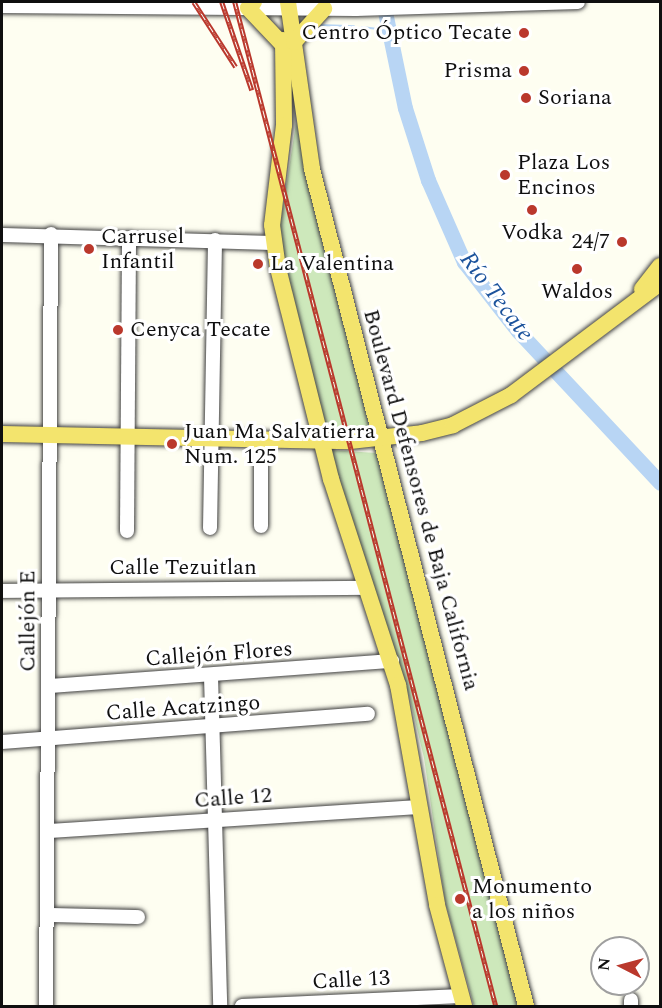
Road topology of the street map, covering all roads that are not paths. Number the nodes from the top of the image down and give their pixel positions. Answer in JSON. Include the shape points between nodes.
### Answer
{"nodes":[{"id":1,"x":578,"y":2,"type":"edge"},
{"id":2,"x":515,"y":3,"type":"edge"},
{"id":3,"x":404,"y":4,"type":"edge"},
{"id":4,"x":251,"y":5,"type":"edge"},
{"id":5,"x":285,"y":5,"type":"edge"},
{"id":6,"x":2,"y":6,"type":"edge"},
{"id":7,"x":324,"y":9,"type":"junction"},
{"id":8,"x":289,"y":44,"type":"junction"},
{"id":9,"x":51,"y":234,"type":"junction"},
{"id":10,"x":2,"y":235,"type":"edge"},
{"id":11,"x":129,"y":238,"type":"junction"},
{"id":12,"x":215,"y":240,"type":"junction"},
{"id":13,"x":273,"y":243,"type":"junction"},
{"id":14,"x":660,"y":266,"type":"edge"},
{"id":15,"x":660,"y":283,"type":"edge"},
{"id":16,"x":633,"y":302,"type":"junction"},
{"id":17,"x":2,"y":434,"type":"edge"},
{"id":18,"x":49,"y":434,"type":"junction"},
{"id":19,"x":127,"y":436,"type":"junction"},
{"id":20,"x":212,"y":437,"type":"junction"},
{"id":21,"x":261,"y":438,"type":"junction"},
{"id":22,"x":320,"y":440,"type":"junction"},
{"id":23,"x":381,"y":441,"type":"junction"},
{"id":24,"x":261,"y":526,"type":"dead end"},
{"id":25,"x":210,"y":528,"type":"dead end"},
{"id":26,"x":127,"y":531,"type":"dead end"},
{"id":27,"x":366,"y":588,"type":"junction"},
{"id":28,"x":49,"y":589,"type":"junction"},
{"id":29,"x":2,"y":591,"type":"edge"},
{"id":30,"x":392,"y":661,"type":"junction"},
{"id":31,"x":211,"y":676,"type":"junction"},
{"id":32,"x":50,"y":686,"type":"junction"},
{"id":33,"x":368,"y":714,"type":"dead end"},
{"id":34,"x":213,"y":728,"type":"junction"},
{"id":35,"x":50,"y":739,"type":"junction"},
{"id":36,"x":2,"y":742,"type":"edge"},
{"id":37,"x":418,"y":807,"type":"junction"},
{"id":38,"x":214,"y":821,"type":"junction"},
{"id":39,"x":49,"y":831,"type":"junction"},
{"id":40,"x":48,"y":915,"type":"junction"},
{"id":41,"x":138,"y":917,"type":"dead end"},
{"id":42,"x":463,"y":1001,"type":"edge"},
{"id":43,"x":46,"y":1006,"type":"edge"},
{"id":44,"x":220,"y":1006,"type":"edge"},
{"id":45,"x":242,"y":1006,"type":"edge"},
{"id":46,"x":526,"y":1006,"type":"edge"}],
"edges":[{"from":1,"to":2,"type":"street"},
{"from":2,"to":3,"type":"street"},
{"from":3,"to":7,"type":"street"},
{"from":4,"to":5,"type":"street"},
{"from":4,"to":6,"type":"street"},
{"from":4,"to":8,"type":"main road"},
{"from":5,"to":7,"type":"street"},
{"from":5,"to":8,"type":"main road","name":"Boulevard Defensores de Baja California"},
{"from":7,"to":8,"type":"main road"},
{"from":8,"to":13,"type":"main road","name":"Boulevard Defensores de Baja California"},
{"from":8,"to":23,"type":"main road","name":"Boulevard Defensores de Baja California","via":[[312,169]]},
{"from":9,"to":10,"type":"street"},
{"from":9,"to":11,"type":"street"},
{"from":9,"to":18,"type":"street","name":"Callejón E"},
{"from":11,"to":12,"type":"street"},
{"from":11,"to":19,"type":"street"},
{"from":12,"to":13,"type":"street"},
{"from":12,"to":20,"type":"street"},
{"from":13,"to":22,"type":"main road","name":"Boulevard Defensores de Baja California"},
{"from":14,"to":16,"type":"main road"},
{"from":15,"to":16,"type":"main road"},
{"from":16,"to":23,"type":"main road","via":[[532,379],[453,425]]},
{"from":17,"to":18,"type":"main road"},
{"from":18,"to":19,"type":"main road"},
{"from":18,"to":28,"type":"street","name":"Callejón E"},
{"from":19,"to":20,"type":"main road"},
{"from":19,"to":26,"type":"street"},
{"from":20,"to":21,"type":"main road"},
{"from":20,"to":25,"type":"street"},
{"from":21,"to":22,"type":"main road"},
{"from":21,"to":24,"type":"street"},
{"from":22,"to":23,"type":"main road"},
{"from":22,"to":27,"type":"main road","name":"Boulevard Defensores de Baja California"},
{"from":23,"to":46,"type":"main road","name":"Boulevard Defensores de Baja California"},
{"from":27,"to":28,"type":"street","name":"Calle Tezuitlan"},
{"from":27,"to":30,"type":"main road","name":"Boulevard Defensores de Baja California"},
{"from":28,"to":29,"type":"street","name":"Calle Tezuitlan"},
{"from":28,"to":32,"type":"street","name":"Callejón E"},
{"from":30,"to":31,"type":"street","name":"Callejón Flores"},
{"from":30,"to":37,"type":"main road","name":"Boulevard Defensores de Baja California","via":[[410,737]]},
{"from":31,"to":32,"type":"street","name":"Callejón Flores"},
{"from":31,"to":34,"type":"street"},
{"from":32,"to":35,"type":"street","name":"Callejón E"},
{"from":33,"to":34,"type":"street","name":"Calle Acatzingo"},
{"from":34,"to":35,"type":"street","name":"Calle Acatzingo"},
{"from":34,"to":38,"type":"street"},
{"from":35,"to":36,"type":"street","name":"Calle Acatzingo"},
{"from":35,"to":39,"type":"street","name":"Callejón E"},
{"from":37,"to":38,"type":"street","name":"Calle 12"},
{"from":37,"to":42,"type":"main road","name":"Boulevard Defensores de Baja California"},
{"from":38,"to":39,"type":"street","name":"Calle 12"},
{"from":38,"to":44,"type":"street"},
{"from":39,"to":40,"type":"street","name":"Callejón E"},
{"from":40,"to":41,"type":"street"},
{"from":40,"to":43,"type":"street","name":"Callejón E"},
{"from":42,"to":45,"type":"street","name":"Calle 13"}]}
